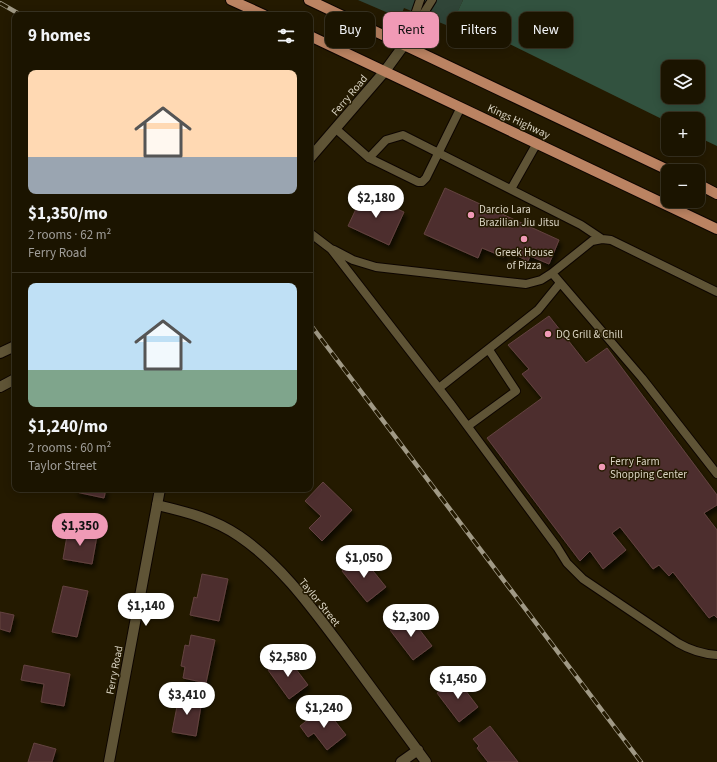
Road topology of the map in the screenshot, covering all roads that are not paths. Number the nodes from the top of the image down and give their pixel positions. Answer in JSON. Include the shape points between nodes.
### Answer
{"nodes":[{"id":1,"x":231,"y":0,"type":"edge"},
{"id":2,"x":309,"y":0,"type":"edge"},
{"id":3,"x":420,"y":0,"type":"edge"},
{"id":4,"x":432,"y":0,"type":"edge"},
{"id":5,"x":257,"y":12,"type":"edge"},
{"id":6,"x":416,"y":12,"type":"edge"},
{"id":7,"x":425,"y":12,"type":"edge"},
{"id":8,"x":383,"y":35,"type":"edge"},
{"id":9,"x":313,"y":37,"type":"edge"},
{"id":10,"x":402,"y":48,"type":"edge"},
{"id":11,"x":410,"y":48,"type":"edge"},
{"id":12,"x":385,"y":71,"type":"junction"},
{"id":13,"x":461,"y":107,"type":"junction"},
{"id":14,"x":336,"y":129,"type":"junction"},
{"id":15,"x":537,"y":143,"type":"junction"},
{"id":16,"x":438,"y":153,"type":"junction"},
{"id":17,"x":313,"y":155,"type":"edge"},
{"id":18,"x":369,"y":158,"type":"junction"},
{"id":19,"x":661,"y":167,"type":"edge"},
{"id":20,"x":705,"y":188,"type":"edge"},
{"id":21,"x":511,"y":189,"type":"junction"},
{"id":22,"x":717,"y":194,"type":"edge"},
{"id":23,"x":717,"y":229,"type":"edge"},
{"id":24,"x":313,"y":235,"type":"edge"},
{"id":25,"x":602,"y":239,"type":"junction"},
{"id":26,"x":331,"y":249,"type":"junction"},
{"id":27,"x":552,"y":273,"type":"junction"},
{"id":28,"x":560,"y":283,"type":"junction"},
{"id":29,"x":717,"y":292,"type":"edge"},
{"id":30,"x":12,"y":347,"type":"edge"},
{"id":31,"x":489,"y":350,"type":"junction"},
{"id":32,"x":0,"y":353,"type":"edge"},
{"id":33,"x":12,"y":381,"type":"edge"},
{"id":34,"x":0,"y":387,"type":"edge"},
{"id":35,"x":439,"y":388,"type":"junction"},
{"id":36,"x":468,"y":426,"type":"junction"},
{"id":37,"x":717,"y":474,"type":"edge"},
{"id":38,"x":159,"y":492,"type":"edge"},
{"id":39,"x":157,"y":505,"type":"junction"},
{"id":40,"x":717,"y":655,"type":"edge"},
{"id":41,"x":418,"y":750,"type":"junction"},
{"id":42,"x":109,"y":762,"type":"edge"},
{"id":43,"x":401,"y":762,"type":"edge"},
{"id":44,"x":426,"y":762,"type":"edge"}],
"edges":[{"from":1,"to":5,"type":"main road"},
{"from":2,"to":8,"type":"main road","name":"Kings Highway"},
{"from":3,"to":6,"type":"lane"},
{"from":4,"to":7,"type":"lane"},
{"from":9,"to":12,"type":"main road","name":"Kings Highway"},
{"from":10,"to":12,"type":"street","name":"Ferry Road"},
{"from":11,"to":19,"type":"main road","name":"Kings Highway"},
{"from":12,"to":13,"type":"main road","name":"Kings Highway"},
{"from":12,"to":14,"type":"street","name":"Ferry Road"},
{"from":13,"to":15,"type":"main road","name":"Kings Highway"},
{"from":13,"to":16,"type":"lane"},
{"from":14,"to":17,"type":"street","name":"Ferry Road"},
{"from":14,"to":18,"type":"lane"},
{"from":15,"to":21,"type":"lane"},
{"from":15,"to":23,"type":"main road","name":"Kings Highway"},
{"from":16,"to":18,"type":"lane","via":[[403,135],[386,140]]},
{"from":16,"to":18,"type":"lane","via":[[422,182]]},
{"from":16,"to":21,"type":"lane"},
{"from":20,"to":22,"type":"main road"},
{"from":21,"to":25,"type":"lane","via":[[581,225]]},
{"from":24,"to":26,"type":"lane"},
{"from":25,"to":27,"type":"lane","via":[[592,241]]},
{"from":25,"to":29,"type":"lane","via":[[611,240]]},
{"from":26,"to":27,"type":"lane","via":[[353,260],[376,267],[526,284],[541,280]]},
{"from":26,"to":35,"type":"lane"},
{"from":27,"to":28,"type":"lane"},
{"from":28,"to":31,"type":"lane","via":[[538,310]]},
{"from":28,"to":37,"type":"lane","via":[[642,378]]},
{"from":30,"to":32,"type":"street"},
{"from":31,"to":35,"type":"lane"},
{"from":31,"to":36,"type":"lane","via":[[516,390]]},
{"from":33,"to":34,"type":"street"},
{"from":35,"to":36,"type":"lane"},
{"from":36,"to":40,"type":"lane","via":[[567,563],[583,580],[678,643],[706,654]]},
{"from":38,"to":39,"type":"street","name":"Ferry Road"},
{"from":39,"to":41,"type":"street","name":"Taylor Street","via":[[208,519],[238,535],[261,552],[326,628]]},
{"from":39,"to":42,"type":"street","name":"Ferry Road"},
{"from":41,"to":43,"type":"street"},
{"from":41,"to":44,"type":"street","name":"Taylor Street"}]}
